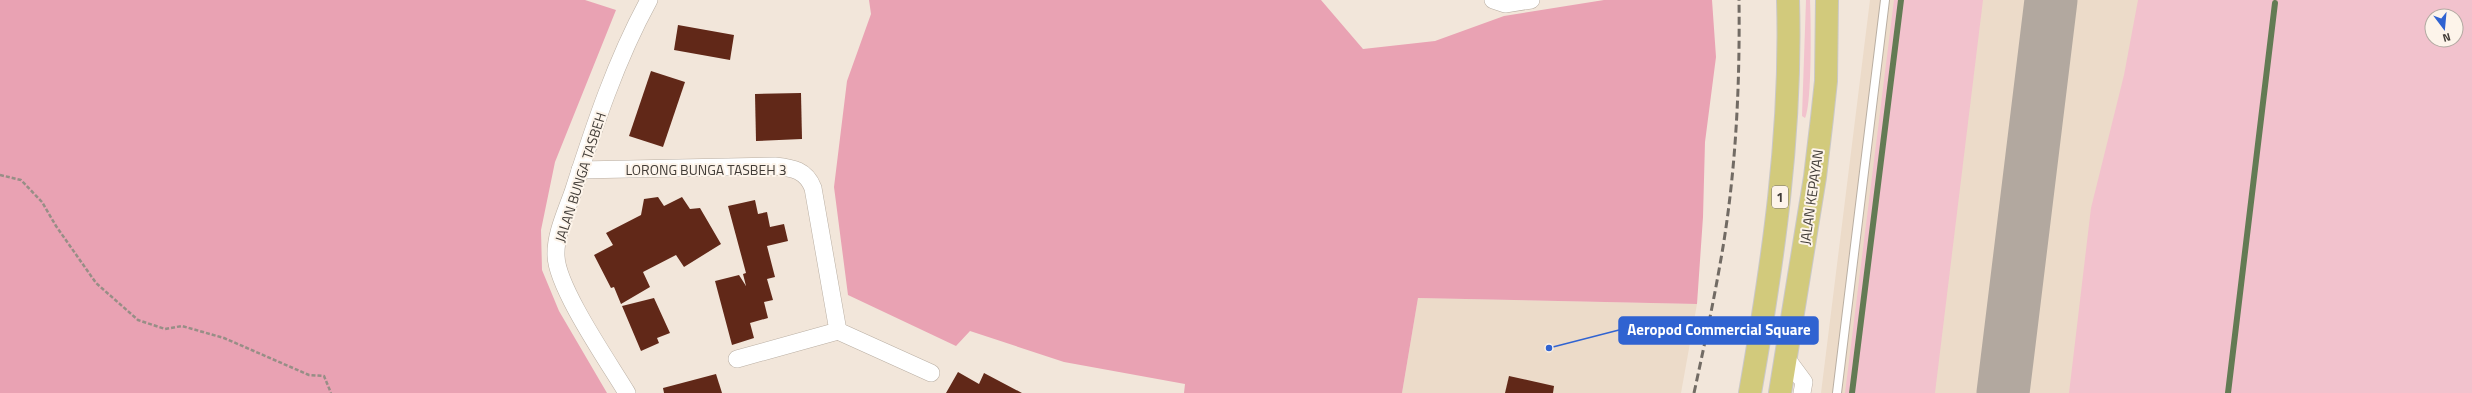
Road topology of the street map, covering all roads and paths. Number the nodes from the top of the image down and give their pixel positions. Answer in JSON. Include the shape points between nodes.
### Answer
{"nodes":[{"id":1,"x":649,"y":0,"type":"edge"},
{"id":2,"x":1493,"y":0,"type":"edge"},
{"id":3,"x":1531,"y":0,"type":"edge"},
{"id":4,"x":1788,"y":0,"type":"edge"},
{"id":5,"x":1828,"y":0,"type":"edge"},
{"id":6,"x":1885,"y":0,"type":"edge"},
{"id":7,"x":580,"y":170,"type":"junction"},
{"id":8,"x":0,"y":175,"type":"edge"},
{"id":9,"x":838,"y":331,"type":"junction"},
{"id":10,"x":737,"y":359,"type":"dead end"},
{"id":11,"x":1787,"y":359,"type":"junction"},
{"id":12,"x":931,"y":373,"type":"dead end"},
{"id":13,"x":331,"y":393,"type":"edge"},
{"id":14,"x":627,"y":393,"type":"edge"},
{"id":15,"x":1750,"y":393,"type":"edge"},
{"id":16,"x":1780,"y":393,"type":"edge"},
{"id":17,"x":1802,"y":393,"type":"edge"},
{"id":18,"x":1837,"y":393,"type":"edge"}],
"edges":[{"from":1,"to":7,"type":"street","name":"JALAN BUNGA TASBEH","via":[[632,31]]},
{"from":2,"to":3,"type":"street","via":[[1505,4]]},
{"from":4,"to":15,"type":"highway","number":"1","via":[[1789,67],[1783,169],[1766,300]]},
{"from":5,"to":11,"type":"highway","name":"JALAN KEPAYAN","via":[[1826,81],[1822,118]]},
{"from":6,"to":18,"type":"lane"},
{"from":7,"to":9,"type":"street","name":"LORONG BUNGA TASBEH 3","via":[[776,166],[800,170],[809,178],[813,188]]},
{"from":7,"to":14,"type":"street","name":"JALAN BUNGA TASBEH","via":[[558,238],[556,257],[574,305]]},
{"from":8,"to":13,"type":"path","via":[[21,180],[36,196],[96,283],[138,320],[165,329],[182,326],[224,338],[309,374],[324,376]]},
{"from":9,"to":10,"type":"street"},
{"from":9,"to":12,"type":"street"},
{"from":11,"to":16,"type":"highway","name":"JALAN KEPAYAN"},
{"from":11,"to":17,"type":"street","via":[[1804,382]]}]}
